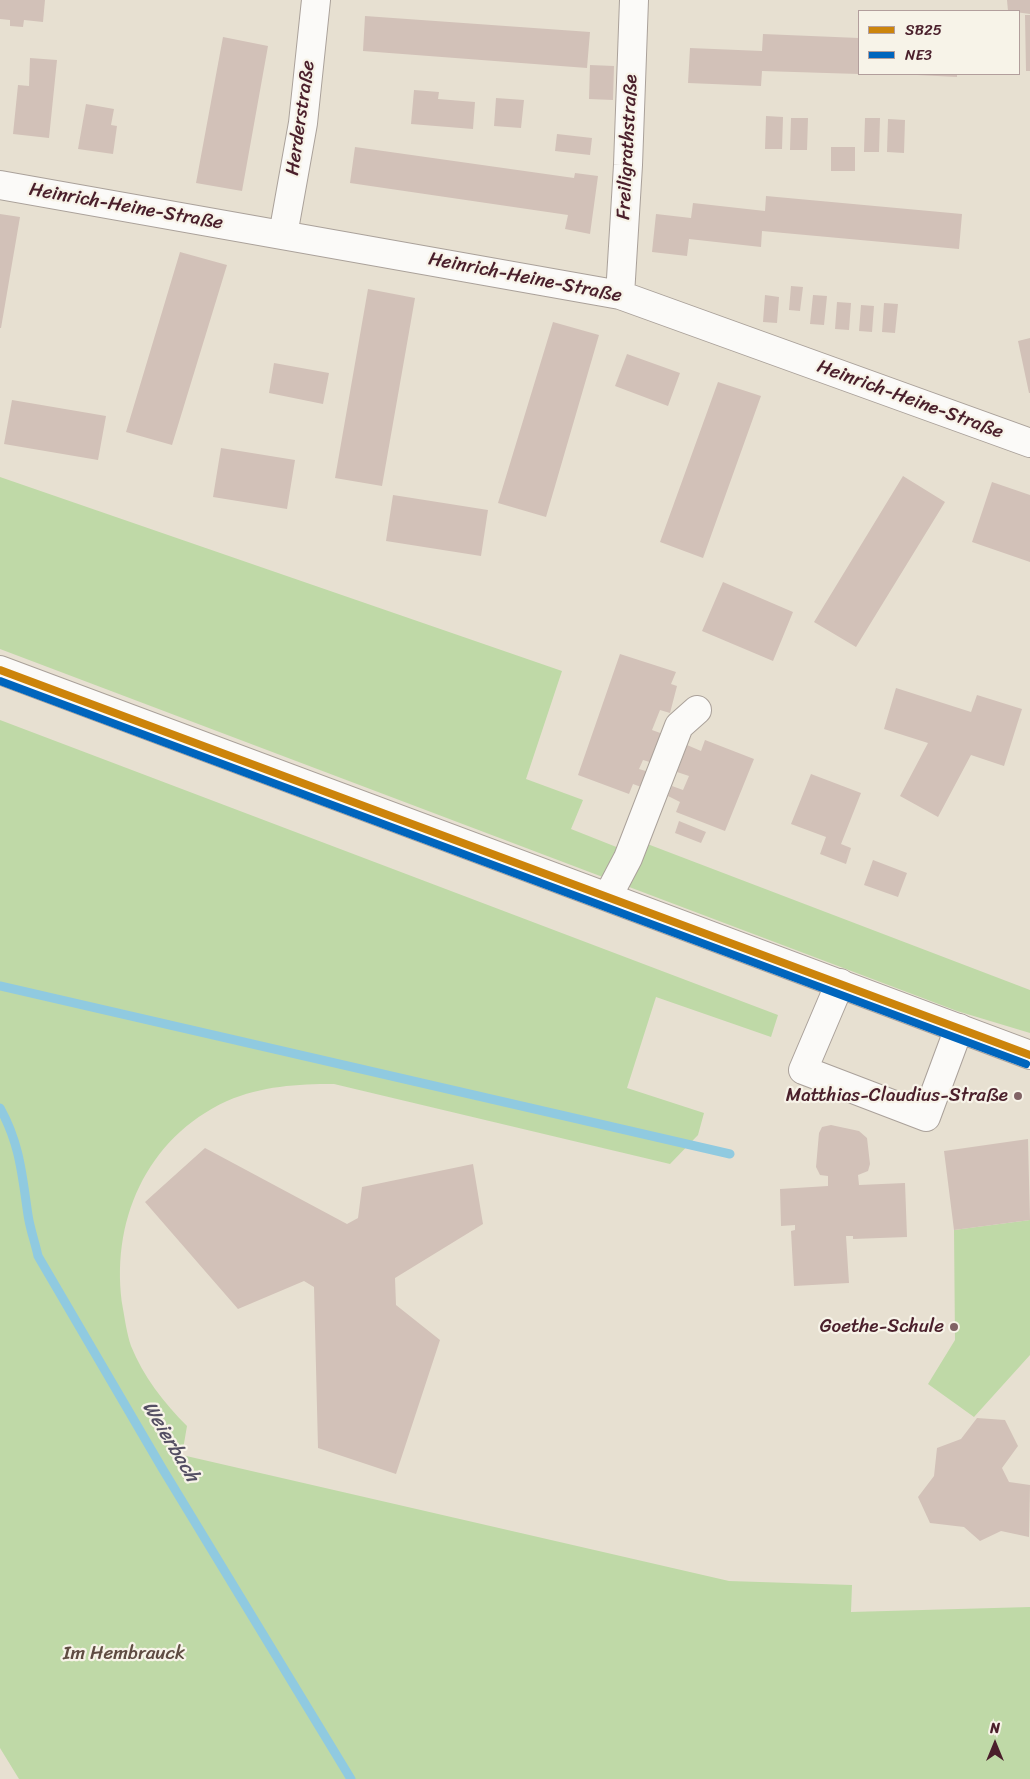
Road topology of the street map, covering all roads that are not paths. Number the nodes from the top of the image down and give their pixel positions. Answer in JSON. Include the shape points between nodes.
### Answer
{"nodes":[{"id":1,"x":316,"y":0,"type":"edge"},
{"id":2,"x":634,"y":0,"type":"edge"},
{"id":3,"x":0,"y":185,"type":"edge"},
{"id":4,"x":283,"y":235,"type":"junction"},
{"id":5,"x":620,"y":294,"type":"junction"},
{"id":6,"x":1030,"y":444,"type":"edge"},
{"id":7,"x":0,"y":670,"type":"edge"},
{"id":8,"x":696,"y":710,"type":"dead end"},
{"id":9,"x":608,"y":896,"type":"junction"},
{"id":10,"x":840,"y":983,"type":"junction"},
{"id":11,"x":959,"y":1028,"type":"junction"},
{"id":12,"x":1030,"y":1055,"type":"edge"}],
"edges":[{"from":1,"to":4,"type":"street","name":"Herderstraße","via":[[303,124]]},
{"from":2,"to":5,"type":"street","name":"Freiligrathstraße"},
{"from":3,"to":4,"type":"street","name":"Heinrich-Heine-Straße"},
{"from":4,"to":5,"type":"street","name":"Heinrich-Heine-Straße"},
{"from":5,"to":6,"type":"street","name":"Heinrich-Heine-Straße"},
{"from":7,"to":9,"type":"street"},
{"from":8,"to":9,"type":"street","via":[[679,726],[628,858]]},
{"from":9,"to":10,"type":"street"},
{"from":10,"to":11,"type":"street"},
{"from":10,"to":11,"type":"street","via":[[803,1070],[926,1116]]},
{"from":11,"to":12,"type":"street"}]}
